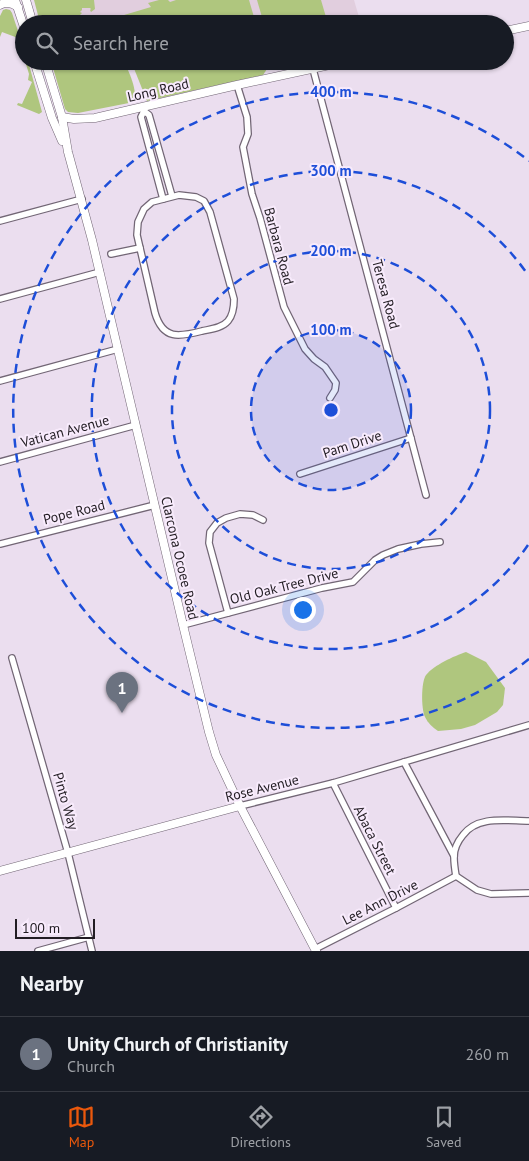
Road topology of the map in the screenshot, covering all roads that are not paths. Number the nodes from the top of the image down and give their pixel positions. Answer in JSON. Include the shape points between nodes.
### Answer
{"nodes":[{"id":1,"x":26,"y":0,"type":"edge"},
{"id":2,"x":16,"y":4,"type":"edge"},
{"id":3,"x":0,"y":5,"type":"edge"},
{"id":4,"x":30,"y":15,"type":"edge"},
{"id":5,"x":529,"y":26,"type":"edge"},
{"id":6,"x":514,"y":29,"type":"edge"},
{"id":7,"x":37,"y":70,"type":"edge"},
{"id":8,"x":47,"y":70,"type":"edge"},
{"id":9,"x":308,"y":70,"type":"edge"},
{"id":10,"x":313,"y":70,"type":"edge"},
{"id":11,"x":40,"y":79,"type":"junction"},
{"id":12,"x":237,"y":85,"type":"junction"},
{"id":13,"x":143,"y":109,"type":"junction"},
{"id":14,"x":62,"y":117,"type":"junction"},
{"id":15,"x":68,"y":152,"type":"junction"},
{"id":16,"x":172,"y":196,"type":"junction"},
{"id":17,"x":163,"y":198,"type":"junction"},
{"id":18,"x":82,"y":199,"type":"junction"},
{"id":19,"x":0,"y":221,"type":"edge"},
{"id":20,"x":140,"y":248,"type":"junction"},
{"id":21,"x":111,"y":254,"type":"dead end"},
{"id":22,"x":100,"y":272,"type":"junction"},
{"id":23,"x":0,"y":299,"type":"edge"},
{"id":24,"x":118,"y":349,"type":"junction"},
{"id":25,"x":0,"y":381,"type":"edge"},
{"id":26,"x":330,"y":398,"type":"dead end"},
{"id":27,"x":136,"y":425,"type":"junction"},
{"id":28,"x":411,"y":438,"type":"junction"},
{"id":29,"x":0,"y":462,"type":"edge"},
{"id":30,"x":300,"y":474,"type":"dead end"},
{"id":31,"x":426,"y":495,"type":"dead end"},
{"id":32,"x":154,"y":505,"type":"junction"},
{"id":33,"x":263,"y":520,"type":"dead end"},
{"id":34,"x":440,"y":542,"type":"dead end"},
{"id":35,"x":0,"y":544,"type":"edge"},
{"id":36,"x":228,"y":613,"type":"junction"},
{"id":37,"x":183,"y":625,"type":"junction"},
{"id":38,"x":12,"y":658,"type":"dead end"},
{"id":39,"x":529,"y":725,"type":"edge"},
{"id":40,"x":404,"y":762,"type":"junction"},
{"id":41,"x":333,"y":784,"type":"junction"},
{"id":42,"x":240,"y":806,"type":"junction"},
{"id":43,"x":529,"y":821,"type":"edge"},
{"id":44,"x":68,"y":853,"type":"junction"},
{"id":45,"x":454,"y":856,"type":"junction"},
{"id":46,"x":0,"y":871,"type":"edge"},
{"id":47,"x":456,"y":876,"type":"junction"},
{"id":48,"x":529,"y":893,"type":"edge"},
{"id":49,"x":396,"y":908,"type":"junction"},
{"id":50,"x":89,"y":937,"type":"junction"},
{"id":51,"x":315,"y":950,"type":"edge"},
{"id":52,"x":38,"y":951,"type":"edge"},
{"id":53,"x":92,"y":951,"type":"edge"}],
"edges":[{"from":1,"to":4,"type":"main road"},
{"from":2,"to":3,"type":"main road"},
{"from":5,"to":6,"type":"main road"},
{"from":7,"to":11,"type":"main road","name":"Clarcona Ocoee Road"},
{"from":8,"to":14,"type":"main road","name":"Clarcona Ocoee Road"},
{"from":9,"to":12,"type":"main road","name":"Long Road"},
{"from":10,"to":28,"type":"street","name":"Teresa Road"},
{"from":11,"to":14,"type":"main road","via":[[55,110]]},
{"from":11,"to":15,"type":"main road","name":"Clarcona Ocoee Road","via":[[52,118]]},
{"from":12,"to":13,"type":"main road","name":"Long Road"},
{"from":12,"to":26,"type":"street","name":"Barbara Road","via":[[247,117],[248,134],[243,147],[252,194],[279,292],[305,349],[325,367],[336,383]]},
{"from":13,"to":14,"type":"main road","name":"Long Road","via":[[95,118]]},
{"from":13,"to":16,"type":"street","via":[[149,115]]},
{"from":13,"to":17,"type":"street","via":[[141,117]]},
{"from":14,"to":15,"type":"main road","name":"Clarcona Ocoee Road"},
{"from":15,"to":18,"type":"main road","name":"Clarcona Ocoee Road"},
{"from":16,"to":17,"type":"street"},
{"from":16,"to":20,"type":"street","via":[[196,197],[204,201],[210,212],[234,298],[234,308],[228,321],[217,328],[184,336],[170,334],[162,328],[154,313]]},
{"from":17,"to":20,"type":"street","via":[[144,209],[138,222]]},
{"from":18,"to":19,"type":"street"},
{"from":18,"to":22,"type":"main road","name":"Clarcona Ocoee Road"},
{"from":20,"to":21,"type":"street"},
{"from":22,"to":23,"type":"street"},
{"from":22,"to":24,"type":"main road","name":"Clarcona Ocoee Road"},
{"from":24,"to":25,"type":"street"},
{"from":24,"to":27,"type":"main road","name":"Clarcona Ocoee Road"},
{"from":27,"to":29,"type":"street","name":"Vatican Avenue"},
{"from":27,"to":32,"type":"main road","name":"Clarcona Ocoee Road"},
{"from":28,"to":30,"type":"street","name":"Pam Drive"},
{"from":28,"to":31,"type":"street","name":"Teresa Road"},
{"from":32,"to":35,"type":"street","name":"Pope Road"},
{"from":32,"to":37,"type":"main road","name":"Clarcona Ocoee Road"},
{"from":33,"to":36,"type":"street","via":[[240,514],[217,523],[210,532],[209,543]]},
{"from":34,"to":36,"type":"street","name":"Old Oak Tree Drive","via":[[398,549],[384,555],[354,582]]},
{"from":36,"to":37,"type":"street","name":"Old Oak Tree Drive"},
{"from":37,"to":42,"type":"main road","name":"Clarcona Ocoee Road","via":[[216,755]]},
{"from":38,"to":44,"type":"street","name":"Pinto Way"},
{"from":39,"to":40,"type":"street","name":"Rose Avenue"},
{"from":40,"to":41,"type":"street","name":"Rose Avenue"},
{"from":40,"to":45,"type":"street"},
{"from":41,"to":42,"type":"street","name":"Rose Avenue"},
{"from":41,"to":49,"type":"street","name":"Abaca Street"},
{"from":42,"to":44,"type":"main road","name":"Rose Avenue"},
{"from":42,"to":51,"type":"main road","name":"Clarcona Ocoee Road"},
{"from":43,"to":45,"type":"street","via":[[478,823],[458,841]]},
{"from":44,"to":46,"type":"main road","name":"Rose Avenue"},
{"from":44,"to":50,"type":"street","name":"Pinto Way"},
{"from":45,"to":47,"type":"street"},
{"from":47,"to":48,"type":"street","via":[[477,890],[491,894]]},
{"from":47,"to":49,"type":"street","name":"Lee Ann Drive"},
{"from":49,"to":51,"type":"street","name":"Lee Ann Drive"},
{"from":50,"to":52,"type":"street"},
{"from":50,"to":53,"type":"street","name":"Pinto Way"}]}
